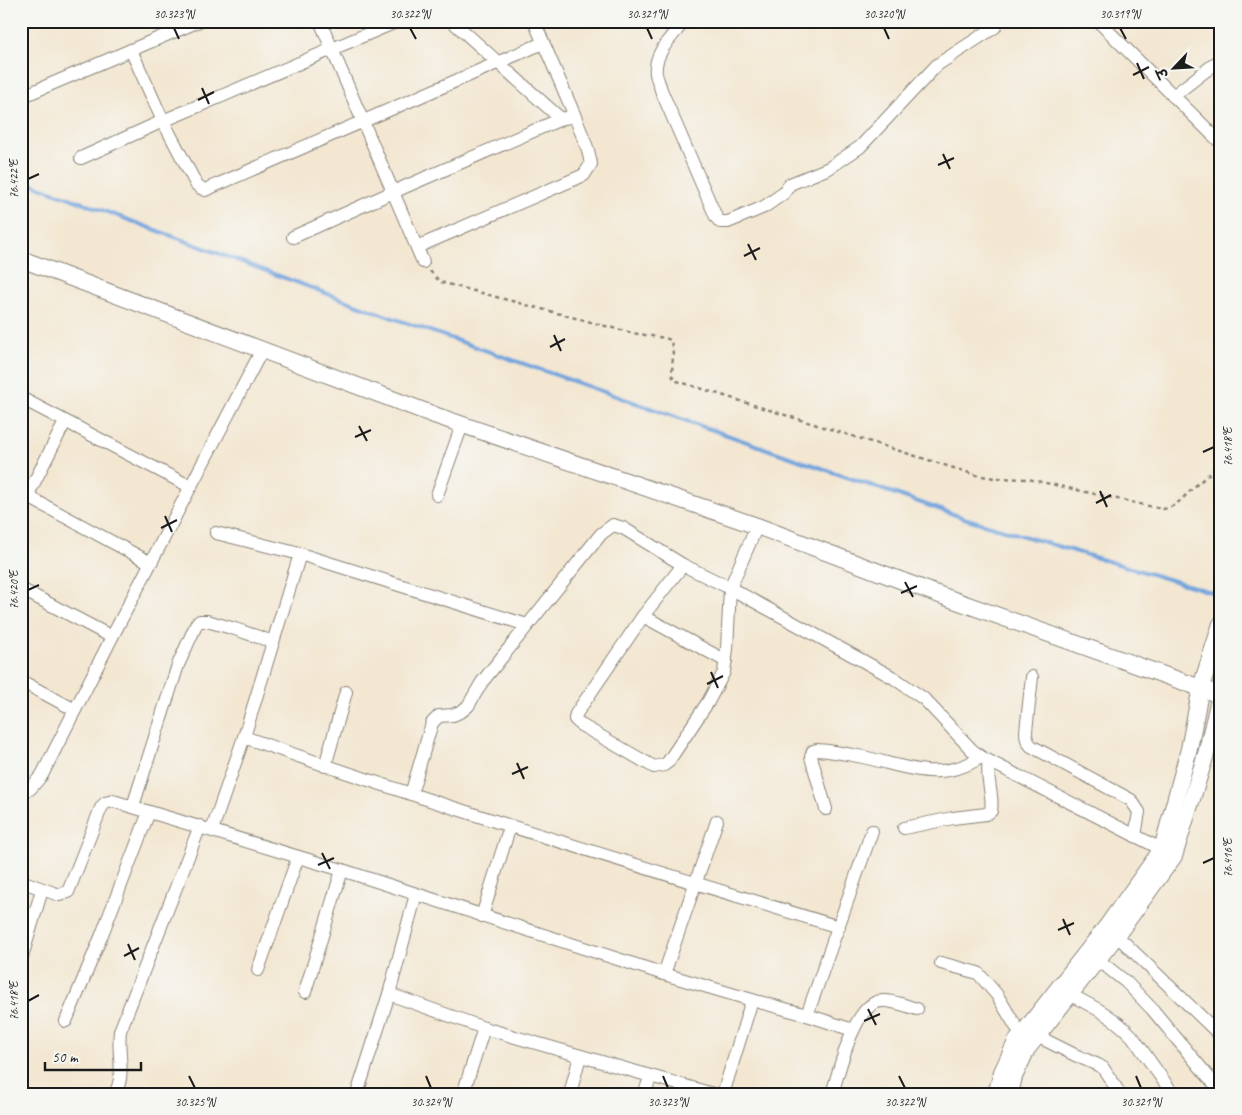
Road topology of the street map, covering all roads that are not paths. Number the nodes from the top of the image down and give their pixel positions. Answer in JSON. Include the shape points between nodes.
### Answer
{"nodes":[{"id":1,"x":199,"y":21,"type":"edge"},
{"id":2,"x":320,"y":21,"type":"edge"},
{"id":3,"x":398,"y":21,"type":"edge"},
{"id":4,"x":452,"y":21,"type":"edge"},
{"id":5,"x":534,"y":21,"type":"edge"},
{"id":6,"x":684,"y":21,"type":"edge"},
{"id":7,"x":1098,"y":21,"type":"edge"},
{"id":8,"x":995,"y":27,"type":"dead end"},
{"id":9,"x":543,"y":43,"type":"junction"},
{"id":10,"x":332,"y":49,"type":"junction"},
{"id":11,"x":132,"y":50,"type":"junction"},
{"id":12,"x":1221,"y":59,"type":"edge"},
{"id":13,"x":499,"y":62,"type":"junction"},
{"id":14,"x":1173,"y":96,"type":"junction"},
{"id":15,"x":21,"y":97,"type":"edge"},
{"id":16,"x":574,"y":114,"type":"junction"},
{"id":17,"x":562,"y":119,"type":"junction"},
{"id":18,"x":363,"y":120,"type":"junction"},
{"id":19,"x":163,"y":121,"type":"junction"},
{"id":20,"x":1221,"y":143,"type":"edge"},
{"id":21,"x":81,"y":158,"type":"dead end"},
{"id":22,"x":393,"y":192,"type":"junction"},
{"id":23,"x":293,"y":237,"type":"dead end"},
{"id":24,"x":417,"y":247,"type":"junction"},
{"id":25,"x":21,"y":259,"type":"edge"},
{"id":26,"x":423,"y":262,"type":"road end"},
{"id":27,"x":262,"y":350,"type":"junction"},
{"id":28,"x":21,"y":398,"type":"edge"},
{"id":29,"x":65,"y":422,"type":"junction"},
{"id":30,"x":462,"y":425,"type":"junction"},
{"id":31,"x":191,"y":487,"type":"junction"},
{"id":32,"x":24,"y":494,"type":"edge"},
{"id":33,"x":437,"y":495,"type":"dead end"},
{"id":34,"x":21,"y":508,"type":"edge"},
{"id":35,"x":757,"y":526,"type":"junction"},
{"id":36,"x":216,"y":533,"type":"dead end"},
{"id":37,"x":300,"y":554,"type":"junction"},
{"id":38,"x":152,"y":563,"type":"junction"},
{"id":39,"x":684,"y":565,"type":"junction"},
{"id":40,"x":730,"y":588,"type":"junction"},
{"id":41,"x":21,"y":589,"type":"edge"},
{"id":42,"x":643,"y":616,"type":"junction"},
{"id":43,"x":1221,"y":624,"type":"edge"},
{"id":44,"x":528,"y":625,"type":"junction"},
{"id":45,"x":112,"y":637,"type":"junction"},
{"id":46,"x":273,"y":642,"type":"junction"},
{"id":47,"x":726,"y":661,"type":"junction"},
{"id":48,"x":1032,"y":677,"type":"dead end"},
{"id":49,"x":21,"y":681,"type":"edge"},
{"id":50,"x":1201,"y":687,"type":"junction"},
{"id":51,"x":346,"y":692,"type":"dead end"},
{"id":52,"x":1220,"y":693,"type":"edge"},
{"id":53,"x":75,"y":710,"type":"junction"},
{"id":54,"x":244,"y":737,"type":"junction"},
{"id":55,"x":985,"y":759,"type":"junction"},
{"id":56,"x":325,"y":766,"type":"junction"},
{"id":57,"x":21,"y":789,"type":"edge"},
{"id":58,"x":411,"y":794,"type":"junction"},
{"id":59,"x":133,"y":806,"type":"junction"},
{"id":60,"x":826,"y":809,"type":"dead end"},
{"id":61,"x":149,"y":812,"type":"junction"},
{"id":62,"x":717,"y":821,"type":"dead end"},
{"id":63,"x":510,"y":826,"type":"junction"},
{"id":64,"x":206,"y":828,"type":"junction"},
{"id":65,"x":904,"y":828,"type":"dead end"},
{"id":66,"x":872,"y":831,"type":"dead end"},
{"id":67,"x":1135,"y":836,"type":"junction"},
{"id":68,"x":1168,"y":853,"type":"junction"},
{"id":69,"x":298,"y":857,"type":"junction"},
{"id":70,"x":342,"y":870,"type":"junction"},
{"id":71,"x":21,"y":881,"type":"edge"},
{"id":72,"x":696,"y":883,"type":"junction"},
{"id":73,"x":42,"y":890,"type":"junction"},
{"id":74,"x":416,"y":894,"type":"junction"},
{"id":75,"x":482,"y":916,"type":"junction"},
{"id":76,"x":839,"y":927,"type":"junction"},
{"id":77,"x":1112,"y":930,"type":"junction"},
{"id":78,"x":1098,"y":959,"type":"junction"},
{"id":79,"x":21,"y":960,"type":"edge"},
{"id":80,"x":941,"y":963,"type":"dead end"},
{"id":81,"x":258,"y":970,"type":"dead end"},
{"id":82,"x":664,"y":974,"type":"junction"},
{"id":83,"x":305,"y":992,"type":"dead end"},
{"id":84,"x":389,"y":994,"type":"junction"},
{"id":85,"x":1069,"y":994,"type":"junction"},
{"id":86,"x":752,"y":1000,"type":"junction"},
{"id":87,"x":917,"y":1009,"type":"dead end"},
{"id":88,"x":807,"y":1015,"type":"junction"},
{"id":89,"x":66,"y":1021,"type":"dead end"},
{"id":90,"x":484,"y":1028,"type":"junction"},
{"id":91,"x":853,"y":1030,"type":"junction"},
{"id":92,"x":1021,"y":1035,"type":"junction"},
{"id":93,"x":1038,"y":1036,"type":"junction"},
{"id":94,"x":1221,"y":1036,"type":"edge"},
{"id":95,"x":580,"y":1056,"type":"junction"},
{"id":96,"x":652,"y":1076,"type":"junction"},
{"id":97,"x":1221,"y":1092,"type":"edge"},
{"id":98,"x":116,"y":1094,"type":"edge"},
{"id":99,"x":357,"y":1094,"type":"edge"},
{"id":100,"x":463,"y":1094,"type":"edge"},
{"id":101,"x":570,"y":1094,"type":"edge"},
{"id":102,"x":644,"y":1094,"type":"edge"},
{"id":103,"x":712,"y":1094,"type":"edge"},
{"id":104,"x":723,"y":1094,"type":"edge"},
{"id":105,"x":832,"y":1094,"type":"edge"},
{"id":106,"x":996,"y":1094,"type":"edge"},
{"id":107,"x":1010,"y":1094,"type":"edge"},
{"id":108,"x":1120,"y":1094,"type":"edge"},
{"id":109,"x":1173,"y":1094,"type":"edge"}],
"edges":[{"from":1,"to":11,"type":"street"},
{"from":2,"to":10,"type":"street"},
{"from":3,"to":10,"type":"street"},
{"from":4,"to":13,"type":"street"},
{"from":5,"to":9,"type":"street"},
{"from":6,"to":8,"type":"street","via":[[661,52],[656,74],[720,222],[764,208],[784,193],[790,184],[829,168],[850,155],[937,65]]},
{"from":7,"to":14,"type":"street"},
{"from":9,"to":13,"type":"street"},
{"from":9,"to":16,"type":"street"},
{"from":10,"to":18,"type":"street"},
{"from":10,"to":19,"type":"street"},
{"from":11,"to":15,"type":"street"},
{"from":11,"to":19,"type":"street"},
{"from":12,"to":14,"type":"street"},
{"from":13,"to":17,"type":"street"},
{"from":13,"to":18,"type":"street"},
{"from":14,"to":20,"type":"street"},
{"from":16,"to":17,"type":"street"},
{"from":16,"to":24,"type":"street","via":[[591,164],[584,175]]},
{"from":17,"to":22,"type":"street"},
{"from":18,"to":19,"type":"street","via":[[205,190],[196,184]]},
{"from":18,"to":22,"type":"street"},
{"from":19,"to":21,"type":"street"},
{"from":22,"to":23,"type":"street"},
{"from":22,"to":24,"type":"street"},
{"from":24,"to":26,"type":"street"},
{"from":25,"to":27,"type":"main road"},
{"from":27,"to":30,"type":"main road"},
{"from":27,"to":31,"type":"street"},
{"from":28,"to":29,"type":"street"},
{"from":29,"to":31,"type":"street"},
{"from":29,"to":32,"type":"street"},
{"from":30,"to":33,"type":"street"},
{"from":30,"to":35,"type":"main road"},
{"from":31,"to":38,"type":"street"},
{"from":32,"to":34,"type":"street"},
{"from":32,"to":38,"type":"street"},
{"from":35,"to":40,"type":"street"},
{"from":35,"to":50,"type":"main road","via":[[936,594]]},
{"from":36,"to":37,"type":"street"},
{"from":37,"to":44,"type":"street"},
{"from":37,"to":46,"type":"street"},
{"from":38,"to":45,"type":"street"},
{"from":39,"to":40,"type":"street"},
{"from":39,"to":42,"type":"street"},
{"from":39,"to":44,"type":"street","via":[[614,525],[601,534]]},
{"from":40,"to":47,"type":"street"},
{"from":40,"to":55,"type":"street","via":[[894,678],[924,699],[972,750]]},
{"from":41,"to":45,"type":"street"},
{"from":42,"to":47,"type":"street"},
{"from":42,"to":47,"type":"street","via":[[575,719],[647,765],[659,767],[668,762],[708,702],[724,672]]},
{"from":43,"to":50,"type":"main road"},
{"from":44,"to":58,"type":"street","via":[[482,682],[468,706],[453,715],[439,716],[432,723]]},
{"from":45,"to":53,"type":"street"},
{"from":46,"to":54,"type":"street"},
{"from":46,"to":59,"type":"street","via":[[207,621],[197,623],[178,665]]},
{"from":48,"to":67,"type":"street","via":[[1026,731],[1028,743],[1131,800],[1139,812]]},
{"from":49,"to":53,"type":"street"},
{"from":50,"to":52,"type":"main road"},
{"from":50,"to":68,"type":"main road"},
{"from":51,"to":56,"type":"street"},
{"from":52,"to":68,"type":"main road","via":[[1206,754]]},
{"from":53,"to":57,"type":"street","via":[[39,780],[30,789]]},
{"from":54,"to":56,"type":"street"},
{"from":54,"to":64,"type":"street"},
{"from":55,"to":60,"type":"street","via":[[963,767],[930,772],[863,757],[813,751],[810,757]]},
{"from":55,"to":65,"type":"street","via":[[991,811]]},
{"from":55,"to":67,"type":"street"},
{"from":56,"to":58,"type":"street"},
{"from":58,"to":63,"type":"street"},
{"from":59,"to":61,"type":"street"},
{"from":59,"to":73,"type":"street","via":[[113,801],[105,803],[100,808],[68,892],[59,895]]},
{"from":61,"to":64,"type":"street"},
{"from":61,"to":89,"type":"street"},
{"from":62,"to":72,"type":"street"},
{"from":63,"to":72,"type":"street"},
{"from":63,"to":75,"type":"street"},
{"from":64,"to":69,"type":"street"},
{"from":64,"to":98,"type":"street","via":[[120,1031],[122,1073]]},
{"from":66,"to":76,"type":"street"},
{"from":67,"to":68,"type":"street"},
{"from":68,"to":77,"type":"main road"},
{"from":69,"to":70,"type":"street"},
{"from":69,"to":81,"type":"street"},
{"from":70,"to":74,"type":"street"},
{"from":70,"to":83,"type":"street"},
{"from":71,"to":73,"type":"street"},
{"from":72,"to":76,"type":"street"},
{"from":72,"to":82,"type":"street"},
{"from":73,"to":79,"type":"street"},
{"from":74,"to":75,"type":"street"},
{"from":74,"to":84,"type":"street"},
{"from":75,"to":82,"type":"street"},
{"from":76,"to":88,"type":"street"},
{"from":77,"to":78,"type":"main road"},
{"from":77,"to":92,"type":"main road"},
{"from":77,"to":94,"type":"street"},
{"from":78,"to":85,"type":"main road"},
{"from":78,"to":97,"type":"street","via":[[1152,1009]]},
{"from":80,"to":92,"type":"street","via":[[978,973],[997,995]]},
{"from":82,"to":86,"type":"street"},
{"from":84,"to":90,"type":"street"},
{"from":84,"to":99,"type":"street"},
{"from":85,"to":93,"type":"main road"},
{"from":85,"to":109,"type":"street","via":[[1106,1013],[1126,1029]]},
{"from":86,"to":88,"type":"street"},
{"from":86,"to":104,"type":"street"},
{"from":87,"to":91,"type":"street","via":[[875,1002],[870,1004]]},
{"from":88,"to":91,"type":"street"},
{"from":90,"to":95,"type":"street"},
{"from":90,"to":100,"type":"street"},
{"from":91,"to":105,"type":"street"},
{"from":92,"to":106,"type":"main road","via":[[1002,1072]]},
{"from":93,"to":107,"type":"main road","via":[[1024,1056]]},
{"from":93,"to":108,"type":"street","via":[[1103,1068]]},
{"from":95,"to":96,"type":"street"},
{"from":95,"to":101,"type":"street"},
{"from":96,"to":102,"type":"street"},
{"from":96,"to":103,"type":"street"}]}
